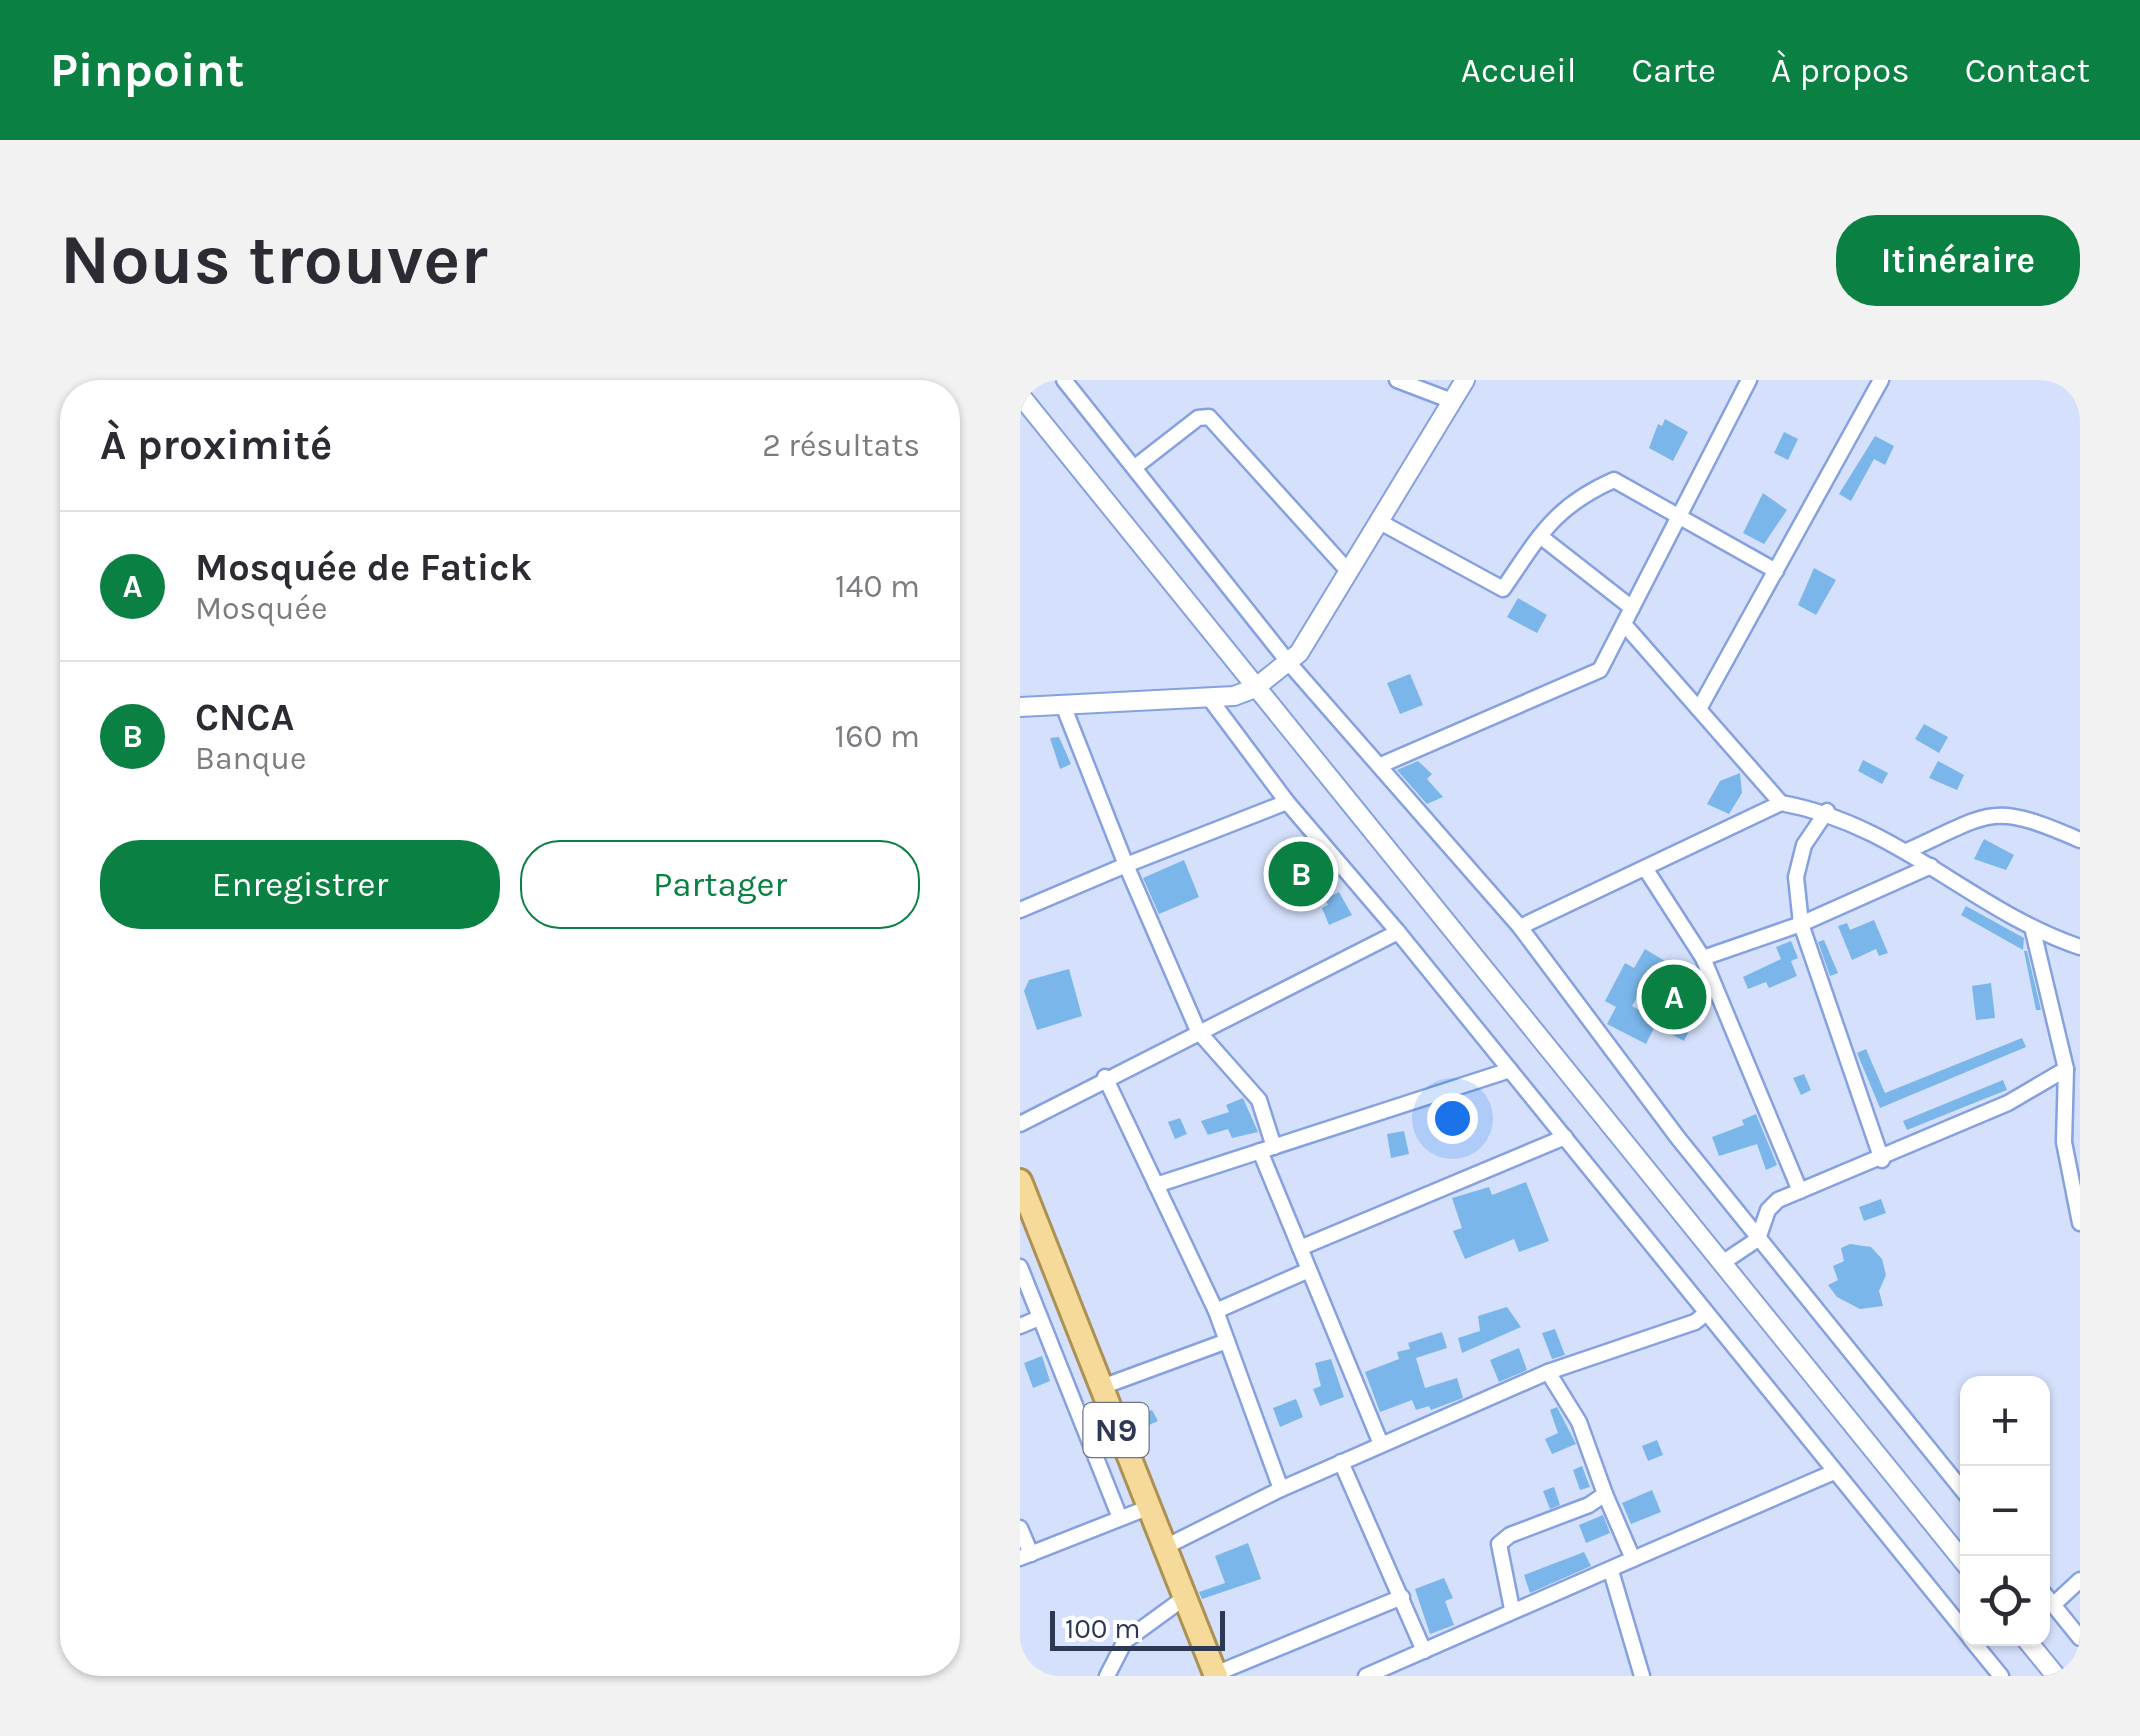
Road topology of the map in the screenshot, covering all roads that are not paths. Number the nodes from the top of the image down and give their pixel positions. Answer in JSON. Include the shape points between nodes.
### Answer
{"nodes":[{"id":1,"x":1064,"y":380,"type":"edge"},
{"id":2,"x":1397,"y":380,"type":"edge"},
{"id":3,"x":1465,"y":380,"type":"edge"},
{"id":4,"x":1748,"y":380,"type":"edge"},
{"id":5,"x":1881,"y":380,"type":"edge"},
{"id":6,"x":1020,"y":394,"type":"edge"},
{"id":7,"x":1452,"y":401,"type":"junction"},
{"id":8,"x":1134,"y":467,"type":"junction"},
{"id":9,"x":1681,"y":514,"type":"junction"},
{"id":10,"x":1380,"y":522,"type":"junction"},
{"id":11,"x":1540,"y":536,"type":"junction"},
{"id":12,"x":1776,"y":570,"type":"junction"},
{"id":13,"x":1348,"y":571,"type":"junction"},
{"id":14,"x":1632,"y":608,"type":"junction"},
{"id":15,"x":1624,"y":624,"type":"junction"},
{"id":16,"x":1288,"y":663,"type":"junction"},
{"id":17,"x":1255,"y":688,"type":"junction"},
{"id":18,"x":1210,"y":698,"type":"junction"},
{"id":19,"x":1063,"y":704,"type":"junction"},
{"id":20,"x":1020,"y":707,"type":"edge"},
{"id":21,"x":1699,"y":710,"type":"junction"},
{"id":22,"x":1381,"y":765,"type":"junction"},
{"id":23,"x":1287,"y":802,"type":"junction"},
{"id":24,"x":1781,"y":803,"type":"junction"},
{"id":25,"x":1827,"y":811,"type":"junction"},
{"id":26,"x":2080,"y":840,"type":"edge"},
{"id":27,"x":1907,"y":852,"type":"junction"},
{"id":28,"x":1126,"y":865,"type":"junction"},
{"id":29,"x":1931,"y":866,"type":"junction"},
{"id":30,"x":1645,"y":868,"type":"junction"},
{"id":31,"x":1020,"y":910,"type":"edge"},
{"id":32,"x":1801,"y":924,"type":"junction"},
{"id":33,"x":1520,"y":927,"type":"junction"},
{"id":34,"x":2033,"y":931,"type":"junction"},
{"id":35,"x":1398,"y":932,"type":"junction"},
{"id":36,"x":2080,"y":947,"type":"edge"},
{"id":37,"x":1703,"y":958,"type":"junction"},
{"id":38,"x":1198,"y":1031,"type":"junction"},
{"id":39,"x":2066,"y":1068,"type":"junction"},
{"id":40,"x":1510,"y":1070,"type":"junction"},
{"id":41,"x":1105,"y":1077,"type":"junction"},
{"id":42,"x":1020,"y":1124,"type":"edge"},
{"id":43,"x":1564,"y":1137,"type":"junction"},
{"id":44,"x":1267,"y":1149,"type":"junction"},
{"id":45,"x":1882,"y":1160,"type":"junction"},
{"id":46,"x":1020,"y":1181,"type":"edge"},
{"id":47,"x":1156,"y":1185,"type":"junction"},
{"id":48,"x":1800,"y":1191,"type":"junction"},
{"id":49,"x":2080,"y":1222,"type":"edge"},
{"id":50,"x":1758,"y":1239,"type":"junction"},
{"id":51,"x":1300,"y":1248,"type":"junction"},
{"id":52,"x":1722,"y":1263,"type":"junction"},
{"id":53,"x":1020,"y":1267,"type":"edge"},
{"id":54,"x":1308,"y":1270,"type":"junction"},
{"id":55,"x":1216,"y":1311,"type":"junction"},
{"id":56,"x":1705,"y":1314,"type":"junction"},
{"id":57,"x":1039,"y":1318,"type":"junction"},
{"id":58,"x":1020,"y":1326,"type":"edge"},
{"id":59,"x":1227,"y":1341,"type":"junction"},
{"id":60,"x":1548,"y":1372,"type":"junction"},
{"id":61,"x":1099,"y":1388,"type":"junction"},
{"id":62,"x":1381,"y":1444,"type":"junction"},
{"id":63,"x":1341,"y":1462,"type":"junction"},
{"id":64,"x":1834,"y":1472,"type":"junction"},
{"id":65,"x":1960,"y":1486,"type":"edge"},
{"id":66,"x":1281,"y":1489,"type":"junction"},
{"id":67,"x":1605,"y":1494,"type":"junction"},
{"id":68,"x":1147,"y":1508,"type":"junction"},
{"id":69,"x":1120,"y":1518,"type":"junction"},
{"id":70,"x":1020,"y":1528,"type":"edge"},
{"id":71,"x":1163,"y":1548,"type":"junction"},
{"id":72,"x":1026,"y":1556,"type":"edge"},
{"id":73,"x":1960,"y":1557,"type":"edge"},
{"id":74,"x":1633,"y":1558,"type":"junction"},
{"id":75,"x":1611,"y":1571,"type":"junction"},
{"id":76,"x":2080,"y":1580,"type":"edge"},
{"id":77,"x":1402,"y":1597,"type":"junction"},
{"id":78,"x":1184,"y":1598,"type":"junction"},
{"id":79,"x":2050,"y":1600,"type":"edge"},
{"id":80,"x":2054,"y":1605,"type":"junction"},
{"id":81,"x":1512,"y":1609,"type":"junction"},
{"id":82,"x":1960,"y":1626,"type":"edge"},
{"id":83,"x":2080,"y":1638,"type":"edge"},
{"id":84,"x":1976,"y":1646,"type":"edge"},
{"id":85,"x":2032,"y":1646,"type":"edge"},
{"id":86,"x":1424,"y":1651,"type":"junction"},
{"id":87,"x":1216,"y":1675,"type":"edge"},
{"id":88,"x":1107,"y":1676,"type":"edge"},
{"id":89,"x":1366,"y":1676,"type":"edge"},
{"id":90,"x":1642,"y":1676,"type":"edge"},
{"id":91,"x":2000,"y":1676,"type":"edge"},
{"id":92,"x":2056,"y":1676,"type":"edge"}],
"edges":[{"from":1,"to":8,"type":"street"},
{"from":2,"to":7,"type":"street"},
{"from":3,"to":7,"type":"street"},
{"from":4,"to":9,"type":"street"},
{"from":5,"to":12,"type":"street"},
{"from":6,"to":17,"type":"street"},
{"from":7,"to":10,"type":"street"},
{"from":8,"to":13,"type":"street","via":[[1198,418],[1209,418]]},
{"from":8,"to":16,"type":"street"},
{"from":9,"to":11,"type":"street","via":[[1614,480],[1571,500]]},
{"from":9,"to":12,"type":"street"},
{"from":9,"to":14,"type":"street"},
{"from":10,"to":11,"type":"street","via":[[1503,588]]},
{"from":10,"to":13,"type":"street"},
{"from":11,"to":14,"type":"street"},
{"from":12,"to":21,"type":"street"},
{"from":13,"to":16,"type":"street"},
{"from":14,"to":15,"type":"street"},
{"from":15,"to":21,"type":"street"},
{"from":15,"to":22,"type":"street","via":[[1600,670]]},
{"from":16,"to":17,"type":"street"},
{"from":16,"to":22,"type":"street"},
{"from":17,"to":18,"type":"street"},
{"from":17,"to":52,"type":"street"},
{"from":18,"to":19,"type":"street"},
{"from":18,"to":23,"type":"street"},
{"from":19,"to":20,"type":"street"},
{"from":19,"to":28,"type":"street"},
{"from":21,"to":24,"type":"street"},
{"from":22,"to":33,"type":"street"},
{"from":23,"to":28,"type":"street"},
{"from":23,"to":35,"type":"street"},
{"from":24,"to":25,"type":"street"},
{"from":24,"to":30,"type":"street"},
{"from":25,"to":27,"type":"street"},
{"from":25,"to":32,"type":"street","via":[[1804,845],[1796,877]]},
{"from":26,"to":27,"type":"street","via":[[2007,812]]},
{"from":27,"to":29,"type":"street"},
{"from":28,"to":31,"type":"street"},
{"from":28,"to":38,"type":"street"},
{"from":29,"to":32,"type":"street"},
{"from":29,"to":34,"type":"street"},
{"from":30,"to":33,"type":"street"},
{"from":30,"to":37,"type":"street"},
{"from":32,"to":37,"type":"street"},
{"from":32,"to":45,"type":"street"},
{"from":33,"to":50,"type":"street"},
{"from":34,"to":36,"type":"street"},
{"from":34,"to":39,"type":"street"},
{"from":35,"to":38,"type":"street"},
{"from":35,"to":40,"type":"street"},
{"from":37,"to":48,"type":"street"},
{"from":38,"to":41,"type":"street"},
{"from":38,"to":44,"type":"street","via":[[1260,1100]]},
{"from":39,"to":45,"type":"street","via":[[2008,1103]]},
{"from":39,"to":49,"type":"street","via":[[2064,1142]]},
{"from":40,"to":43,"type":"street"},
{"from":40,"to":44,"type":"street"},
{"from":41,"to":42,"type":"street"},
{"from":41,"to":47,"type":"street"},
{"from":43,"to":51,"type":"street"},
{"from":43,"to":56,"type":"street"},
{"from":44,"to":47,"type":"street"},
{"from":44,"to":51,"type":"street"},
{"from":45,"to":48,"type":"street"},
{"from":46,"to":61,"type":"main road","number":"N9"},
{"from":47,"to":55,"type":"street"},
{"from":48,"to":50,"type":"street","via":[[1768,1210]]},
{"from":50,"to":52,"type":"street"},
{"from":50,"to":65,"type":"street"},
{"from":51,"to":54,"type":"street"},
{"from":52,"to":73,"type":"street"},
{"from":53,"to":57,"type":"street"},
{"from":54,"to":55,"type":"street"},
{"from":54,"to":62,"type":"street"},
{"from":55,"to":59,"type":"street"},
{"from":56,"to":60,"type":"street"},
{"from":56,"to":64,"type":"street"},
{"from":57,"to":58,"type":"street"},
{"from":57,"to":69,"type":"street"},
{"from":59,"to":61,"type":"street"},
{"from":59,"to":66,"type":"street"},
{"from":60,"to":62,"type":"street"},
{"from":60,"to":67,"type":"street","via":[[1579,1422]]},
{"from":61,"to":68,"type":"main road","number":"N9"},
{"from":62,"to":63,"type":"street"},
{"from":63,"to":66,"type":"street"},
{"from":63,"to":77,"type":"street"},
{"from":64,"to":74,"type":"street"},
{"from":64,"to":82,"type":"street"},
{"from":66,"to":71,"type":"street"},
{"from":67,"to":74,"type":"street"},
{"from":67,"to":81,"type":"street","via":[[1500,1544]]},
{"from":68,"to":69,"type":"street"},
{"from":68,"to":71,"type":"main road","number":"N9"},
{"from":69,"to":72,"type":"street"},
{"from":70,"to":72,"type":"street"},
{"from":71,"to":78,"type":"main road","number":"N9"},
{"from":74,"to":75,"type":"street"},
{"from":75,"to":81,"type":"street"},
{"from":75,"to":90,"type":"street"},
{"from":76,"to":80,"type":"street"},
{"from":77,"to":86,"type":"street"},
{"from":77,"to":87,"type":"street"},
{"from":78,"to":87,"type":"main road","number":"N9"},
{"from":78,"to":88,"type":"street","via":[[1125,1641]]},
{"from":79,"to":80,"type":"street"},
{"from":80,"to":83,"type":"street"},
{"from":81,"to":86,"type":"street"},
{"from":84,"to":91,"type":"street"},
{"from":85,"to":92,"type":"street"},
{"from":86,"to":89,"type":"street"}]}
